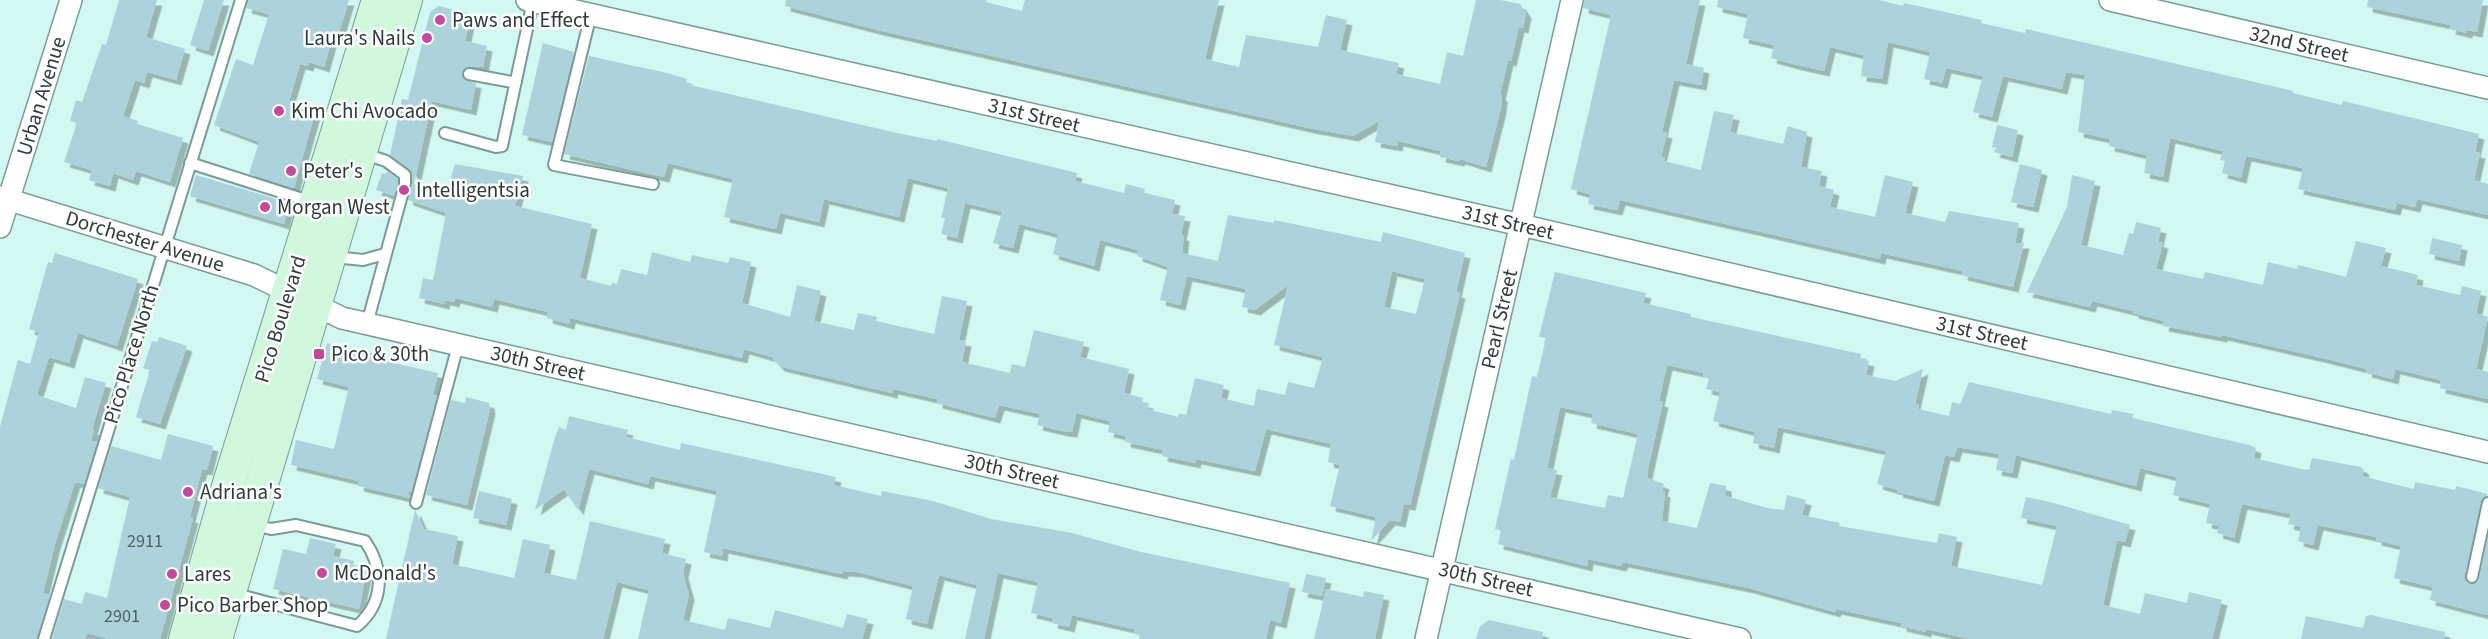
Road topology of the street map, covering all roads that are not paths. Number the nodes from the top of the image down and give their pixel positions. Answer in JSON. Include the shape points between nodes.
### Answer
{"nodes":[{"id":1,"x":71,"y":0,"type":"edge"},
{"id":2,"x":241,"y":0,"type":"edge"},
{"id":3,"x":378,"y":0,"type":"edge"},
{"id":4,"x":406,"y":0,"type":"edge"},
{"id":5,"x":1572,"y":0,"type":"edge"},
{"id":6,"x":2110,"y":0,"type":"edge"},
{"id":7,"x":530,"y":1,"type":"edge"},
{"id":8,"x":591,"y":14,"type":"junction"},
{"id":9,"x":469,"y":74,"type":"dead end"},
{"id":10,"x":516,"y":81,"type":"junction"},
{"id":11,"x":2488,"y":88,"type":"edge"},
{"id":12,"x":445,"y":133,"type":"dead end"},
{"id":13,"x":360,"y":153,"type":"junction"},
{"id":14,"x":190,"y":163,"type":"junction"},
{"id":15,"x":405,"y":183,"type":"dead end"},
{"id":16,"x":652,"y":184,"type":"dead end"},
{"id":17,"x":402,"y":195,"type":"dead end"},
{"id":18,"x":4,"y":198,"type":"edge"},
{"id":19,"x":315,"y":203,"type":"junction"},
{"id":20,"x":1521,"y":225,"type":"junction"},
{"id":21,"x":0,"y":227,"type":"edge"},
{"id":22,"x":164,"y":247,"type":"junction"},
{"id":23,"x":385,"y":254,"type":"junction"},
{"id":24,"x":330,"y":256,"type":"junction"},
{"id":25,"x":302,"y":298,"type":"junction"},
{"id":26,"x":367,"y":324,"type":"junction"},
{"id":27,"x":458,"y":345,"type":"junction"},
{"id":28,"x":2488,"y":452,"type":"edge"},
{"id":29,"x":416,"y":503,"type":"dead end"},
{"id":30,"x":2488,"y":503,"type":"edge"},
{"id":31,"x":249,"y":524,"type":"junction"},
{"id":32,"x":1442,"y":569,"type":"junction"},
{"id":33,"x":2472,"y":577,"type":"dead end"},
{"id":34,"x":229,"y":592,"type":"junction"},
{"id":35,"x":44,"y":639,"type":"edge"},
{"id":36,"x":185,"y":639,"type":"edge"},
{"id":37,"x":216,"y":639,"type":"edge"},
{"id":38,"x":1426,"y":639,"type":"edge"},
{"id":39,"x":1740,"y":639,"type":"edge"}],
"edges":[{"from":1,"to":18,"type":"street","name":"Urban Avenue"},
{"from":2,"to":14,"type":"lane","name":"Pico Place North"},
{"from":3,"to":19,"type":"main road","name":"Pico Boulevard"},
{"from":4,"to":13,"type":"main road","name":"Pico Boulevard"},
{"from":5,"to":20,"type":"street","name":"Pearl Street"},
{"from":6,"to":11,"type":"street","name":"32nd Street"},
{"from":7,"to":8,"type":"street","name":"31st Street"},
{"from":7,"to":10,"type":"lane"},
{"from":8,"to":16,"type":"lane","via":[[554,165]]},
{"from":8,"to":20,"type":"street","name":"31st Street"},
{"from":9,"to":10,"type":"lane"},
{"from":10,"to":12,"type":"lane","via":[[502,146]]},
{"from":13,"to":15,"type":"lane","via":[[386,161],[405,175]]},
{"from":13,"to":24,"type":"main road","name":"Pico Boulevard"},
{"from":14,"to":19,"type":"lane"},
{"from":14,"to":22,"type":"lane","name":"Pico Place North"},
{"from":17,"to":23,"type":"lane"},
{"from":18,"to":21,"type":"street","name":"Urban Avenue"},
{"from":18,"to":22,"type":"street","name":"Dorchester Avenue"},
{"from":19,"to":25,"type":"main road","name":"Pico Boulevard"},
{"from":20,"to":28,"type":"street","name":"31st Street"},
{"from":20,"to":32,"type":"street","name":"Pearl Street"},
{"from":22,"to":25,"type":"street","name":"Dorchester Avenue","via":[[254,275]]},
{"from":22,"to":35,"type":"lane","name":"Pico Place North"},
{"from":23,"to":24,"type":"lane","via":[[356,260]]},
{"from":23,"to":26,"type":"lane"},
{"from":24,"to":25,"type":"main road","name":"Pico Boulevard"},
{"from":25,"to":26,"type":"street","name":"30th Street","via":[[342,318]]},
{"from":25,"to":31,"type":"main road","name":"Pico Boulevard"},
{"from":25,"to":36,"type":"main road","name":"Pico Boulevard","via":[[219,518]]},
{"from":26,"to":27,"type":"street","name":"30th Street"},
{"from":27,"to":29,"type":"lane"},
{"from":27,"to":32,"type":"street","name":"30th Street"},
{"from":30,"to":33,"type":"lane"},
{"from":31,"to":34,"type":"main road","name":"Pico Boulevard"},
{"from":31,"to":34,"type":"lane","via":[[271,529],[296,525],[365,541],[375,555],[381,583],[375,606],[357,626]]},
{"from":32,"to":38,"type":"street","name":"Pearl Street"},
{"from":32,"to":39,"type":"street","name":"30th Street"},
{"from":34,"to":37,"type":"main road","name":"Pico Boulevard"}]}
